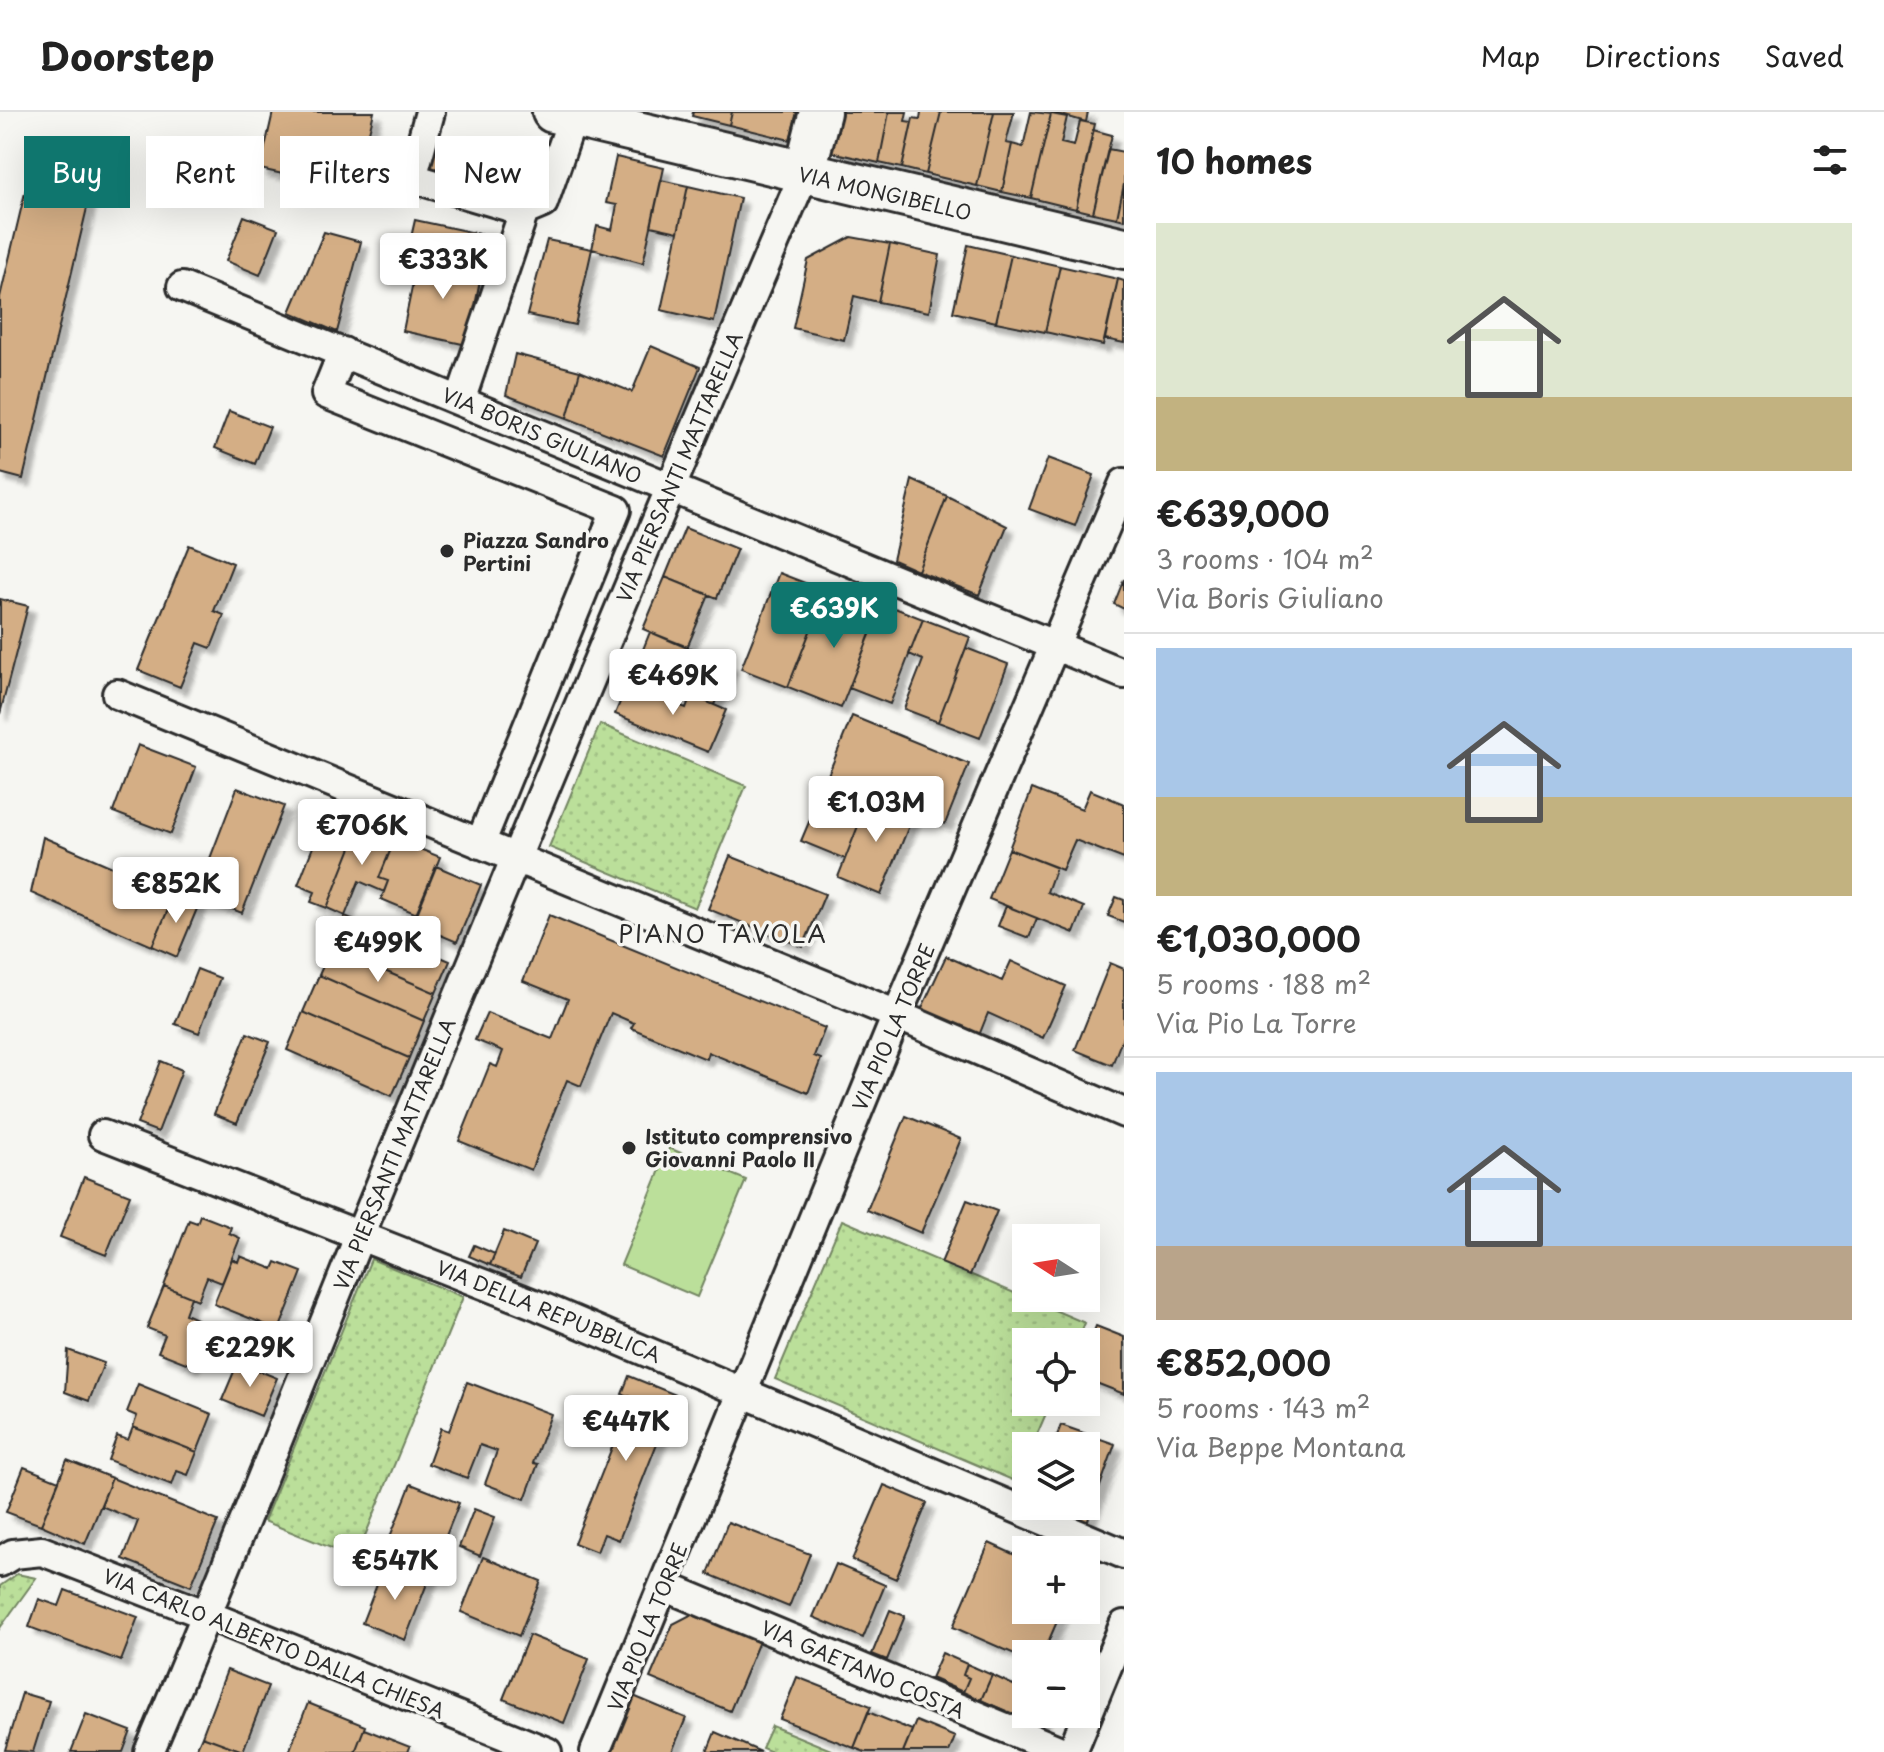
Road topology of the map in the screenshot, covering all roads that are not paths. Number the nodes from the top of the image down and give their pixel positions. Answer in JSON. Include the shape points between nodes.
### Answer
{"nodes":[{"id":1,"x":430,"y":112,"type":"edge"},
{"id":2,"x":820,"y":112,"type":"edge"},
{"id":3,"x":563,"y":114,"type":"edge"},
{"id":4,"x":804,"y":174,"type":"junction"},
{"id":5,"x":524,"y":211,"type":"junction"},
{"id":6,"x":1124,"y":248,"type":"edge"},
{"id":7,"x":182,"y":287,"type":"dead end"},
{"id":8,"x":343,"y":352,"type":"junction"},
{"id":9,"x":460,"y":401,"type":"junction"},
{"id":10,"x":1124,"y":483,"type":"edge"},
{"id":11,"x":669,"y":488,"type":"junction"},
{"id":12,"x":1056,"y":646,"type":"junction"},
{"id":13,"x":1124,"y":674,"type":"edge"},
{"id":14,"x":117,"y":694,"type":"dead end"},
{"id":15,"x":480,"y":844,"type":"junction"},
{"id":16,"x":516,"y":859,"type":"junction"},
{"id":17,"x":897,"y":1015,"type":"junction"},
{"id":18,"x":1124,"y":1113,"type":"edge"},
{"id":19,"x":103,"y":1135,"type":"dead end"},
{"id":20,"x":360,"y":1236,"type":"junction"},
{"id":21,"x":743,"y":1392,"type":"junction"},
{"id":22,"x":1124,"y":1554,"type":"edge"},
{"id":23,"x":0,"y":1562,"type":"edge"},
{"id":24,"x":664,"y":1586,"type":"junction"},
{"id":25,"x":207,"y":1615,"type":"junction"},
{"id":26,"x":1124,"y":1625,"type":"edge"},
{"id":27,"x":149,"y":1752,"type":"edge"},
{"id":28,"x":547,"y":1752,"type":"edge"},
{"id":29,"x":595,"y":1752,"type":"edge"},
{"id":30,"x":1063,"y":1752,"type":"edge"},
{"id":31,"x":1072,"y":1752,"type":"edge"}],
"edges":[{"from":1,"to":5,"type":"street","via":[[412,178]]},
{"from":2,"to":4,"type":"street","name":"VIA PIERSANTI MATTARELLA"},
{"from":3,"to":4,"type":"street","name":"VIA MONGIBELLO"},
{"from":3,"to":5,"type":"street","via":[[543,203]]},
{"from":4,"to":6,"type":"street","name":"VIA MONGIBELLO"},
{"from":4,"to":11,"type":"street","name":"VIA PIERSANTI MATTARELLA"},
{"from":5,"to":9,"type":"street"},
{"from":7,"to":8,"type":"street","name":"VIA BORIS GIULIANO"},
{"from":8,"to":9,"type":"street","name":"VIA BORIS GIULIANO"},
{"from":8,"to":15,"type":"street","via":[[326,394],[616,510]]},
{"from":9,"to":11,"type":"street","name":"VIA BORIS GIULIANO"},
{"from":10,"to":12,"type":"street","name":"VIA PIO LA TORRE"},
{"from":11,"to":12,"type":"street","name":"VIA BORIS GIULIANO"},
{"from":11,"to":16,"type":"street","name":"VIA PIERSANTI MATTARELLA"},
{"from":12,"to":13,"type":"street","name":"VIA BORIS GIULIANO"},
{"from":12,"to":17,"type":"street","name":"VIA PIO LA TORRE"},
{"from":14,"to":15,"type":"street"},
{"from":15,"to":16,"type":"street"},
{"from":16,"to":17,"type":"street"},
{"from":16,"to":20,"type":"street","name":"VIA PIERSANTI MATTARELLA"},
{"from":17,"to":18,"type":"street"},
{"from":17,"to":21,"type":"street","name":"VIA PIO LA TORRE"},
{"from":19,"to":20,"type":"street","name":"VIA DELLA REPUBBLICA"},
{"from":20,"to":21,"type":"street","name":"VIA DELLA REPUBBLICA"},
{"from":20,"to":25,"type":"street","name":"VIA PIERSANTI MATTARELLA"},
{"from":21,"to":22,"type":"street","name":"VIA DELLA REPUBBLICA"},
{"from":21,"to":24,"type":"street","name":"VIA PIO LA TORRE"},
{"from":23,"to":25,"type":"street","name":"VIA CARLO ALBERTO DALLA CHIESA","via":[[13,1554],[42,1551]]},
{"from":24,"to":29,"type":"street","name":"VIA PIO LA TORRE"},
{"from":24,"to":30,"type":"street","name":"VIA GAETANO COSTA"},
{"from":25,"to":27,"type":"street","name":"VIA PIERSANTI MATTARELLA"},
{"from":25,"to":28,"type":"street","name":"VIA CARLO ALBERTO DALLA CHIESA"},
{"from":26,"to":31,"type":"street"}]}
